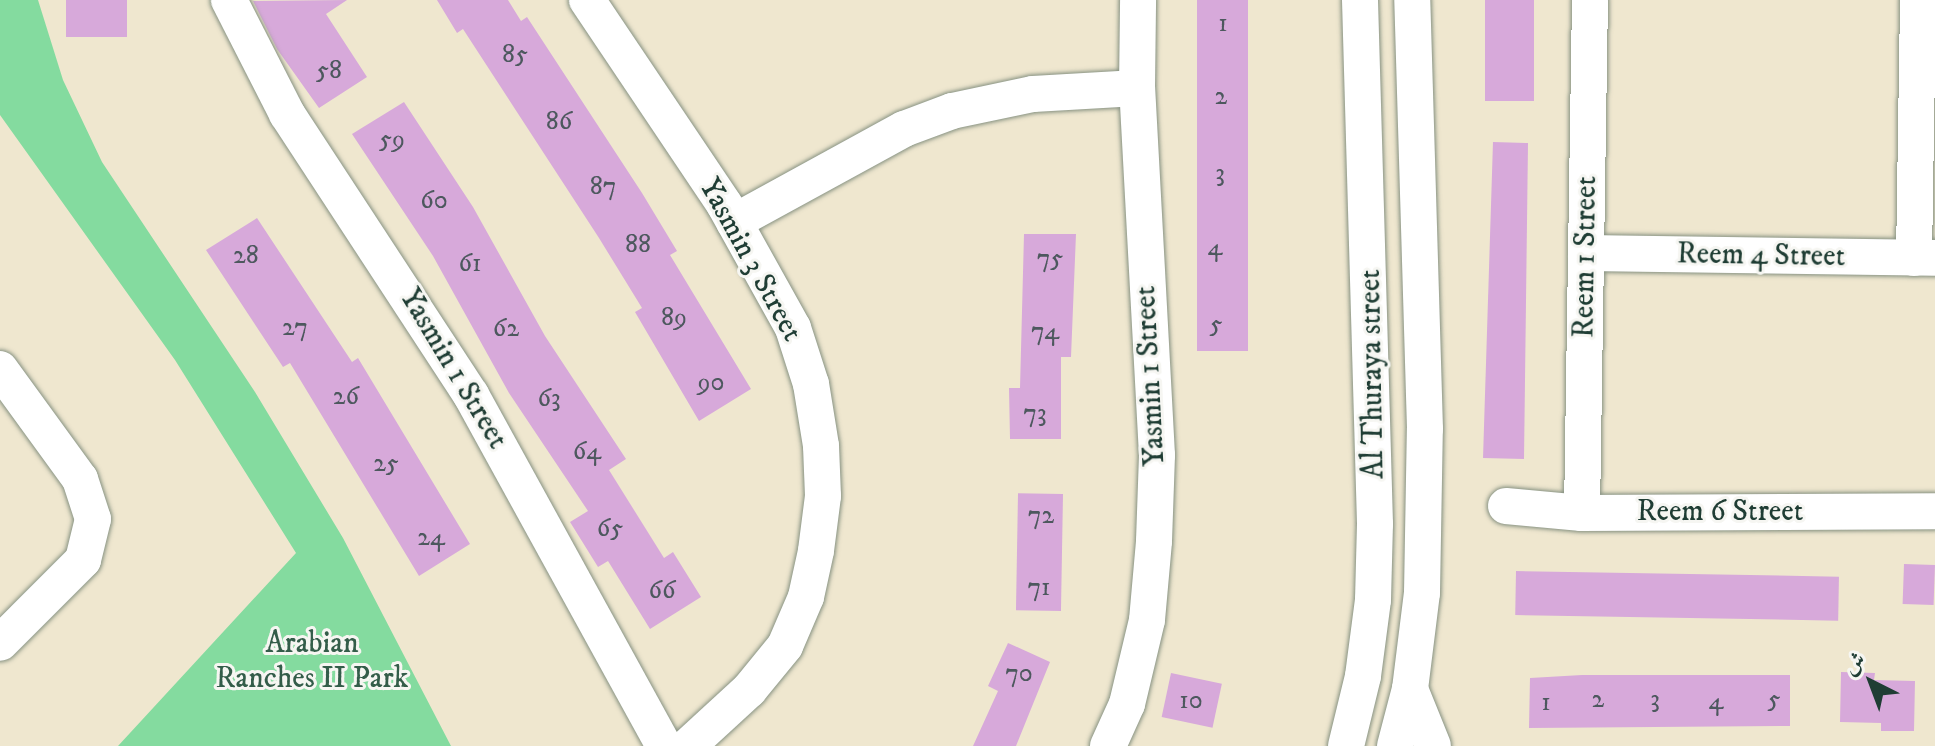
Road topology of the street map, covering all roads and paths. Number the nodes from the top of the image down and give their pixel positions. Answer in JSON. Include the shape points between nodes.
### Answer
{"nodes":[{"id":1,"x":229,"y":0,"type":"edge"},
{"id":2,"x":587,"y":0,"type":"edge"},
{"id":3,"x":1138,"y":0,"type":"edge"},
{"id":4,"x":1360,"y":0,"type":"edge"},
{"id":5,"x":1412,"y":0,"type":"edge"},
{"id":6,"x":1590,"y":0,"type":"edge"},
{"id":7,"x":1918,"y":0,"type":"edge"},
{"id":8,"x":1137,"y":88,"type":"junction"},
{"id":9,"x":734,"y":222,"type":"junction"},
{"id":10,"x":1586,"y":253,"type":"junction"},
{"id":11,"x":1925,"y":258,"type":"edge"},
{"id":12,"x":0,"y":369,"type":"edge"},
{"id":13,"x":1506,"y":506,"type":"dead end"},
{"id":14,"x":1935,"y":511,"type":"edge"},
{"id":15,"x":1582,"y":513,"type":"junction"},
{"id":16,"x":0,"y":643,"type":"edge"},
{"id":17,"x":1410,"y":689,"type":"junction"},
{"id":18,"x":664,"y":746,"type":"edge"},
{"id":19,"x":688,"y":746,"type":"edge"},
{"id":20,"x":1108,"y":746,"type":"edge"},
{"id":21,"x":1346,"y":746,"type":"edge"},
{"id":22,"x":1395,"y":746,"type":"edge"},
{"id":23,"x":1433,"y":746,"type":"edge"}],
"edges":[{"from":1,"to":18,"type":"street","name":"Yasmin 1 Street","via":[[287,114],[471,395]]},
{"from":2,"to":9,"type":"street","name":"Yasmin 3 Street"},
{"from":3,"to":8,"type":"street","name":"Yasmin 1 Street"},
{"from":4,"to":21,"type":"street","name":"Al Thuraya street","via":[[1375,524],[1367,646]]},
{"from":5,"to":17,"type":"street","name":"Al Thuraya street","via":[[1425,429],[1422,593]]},
{"from":6,"to":10,"type":"street","name":"Reem 1 Street"},
{"from":7,"to":11,"type":"street"},
{"from":8,"to":9,"type":"street","via":[[1033,94],[952,111],[904,129]]},
{"from":8,"to":20,"type":"street","name":"Yasmin 1 Street","via":[[1157,455],[1154,541],[1147,620],[1127,704]]},
{"from":9,"to":19,"type":"street","name":"Yasmin 3 Street","via":[[798,342],[818,431],[823,496],[806,597],[785,646],[749,690]]},
{"from":10,"to":11,"type":"street","name":"Reem 4 Street"},
{"from":10,"to":15,"type":"street","name":"Reem 1 Street"},
{"from":12,"to":16,"type":"street","via":[[84,489],[93,519],[91,540],[70,576]]},
{"from":13,"to":15,"type":"street","name":"Reem 6 Street"},
{"from":14,"to":15,"type":"street","name":"Reem 6 Street"},
{"from":17,"to":22,"type":"street","name":"Al Thuraya street"},
{"from":17,"to":23,"type":"street"}]}
